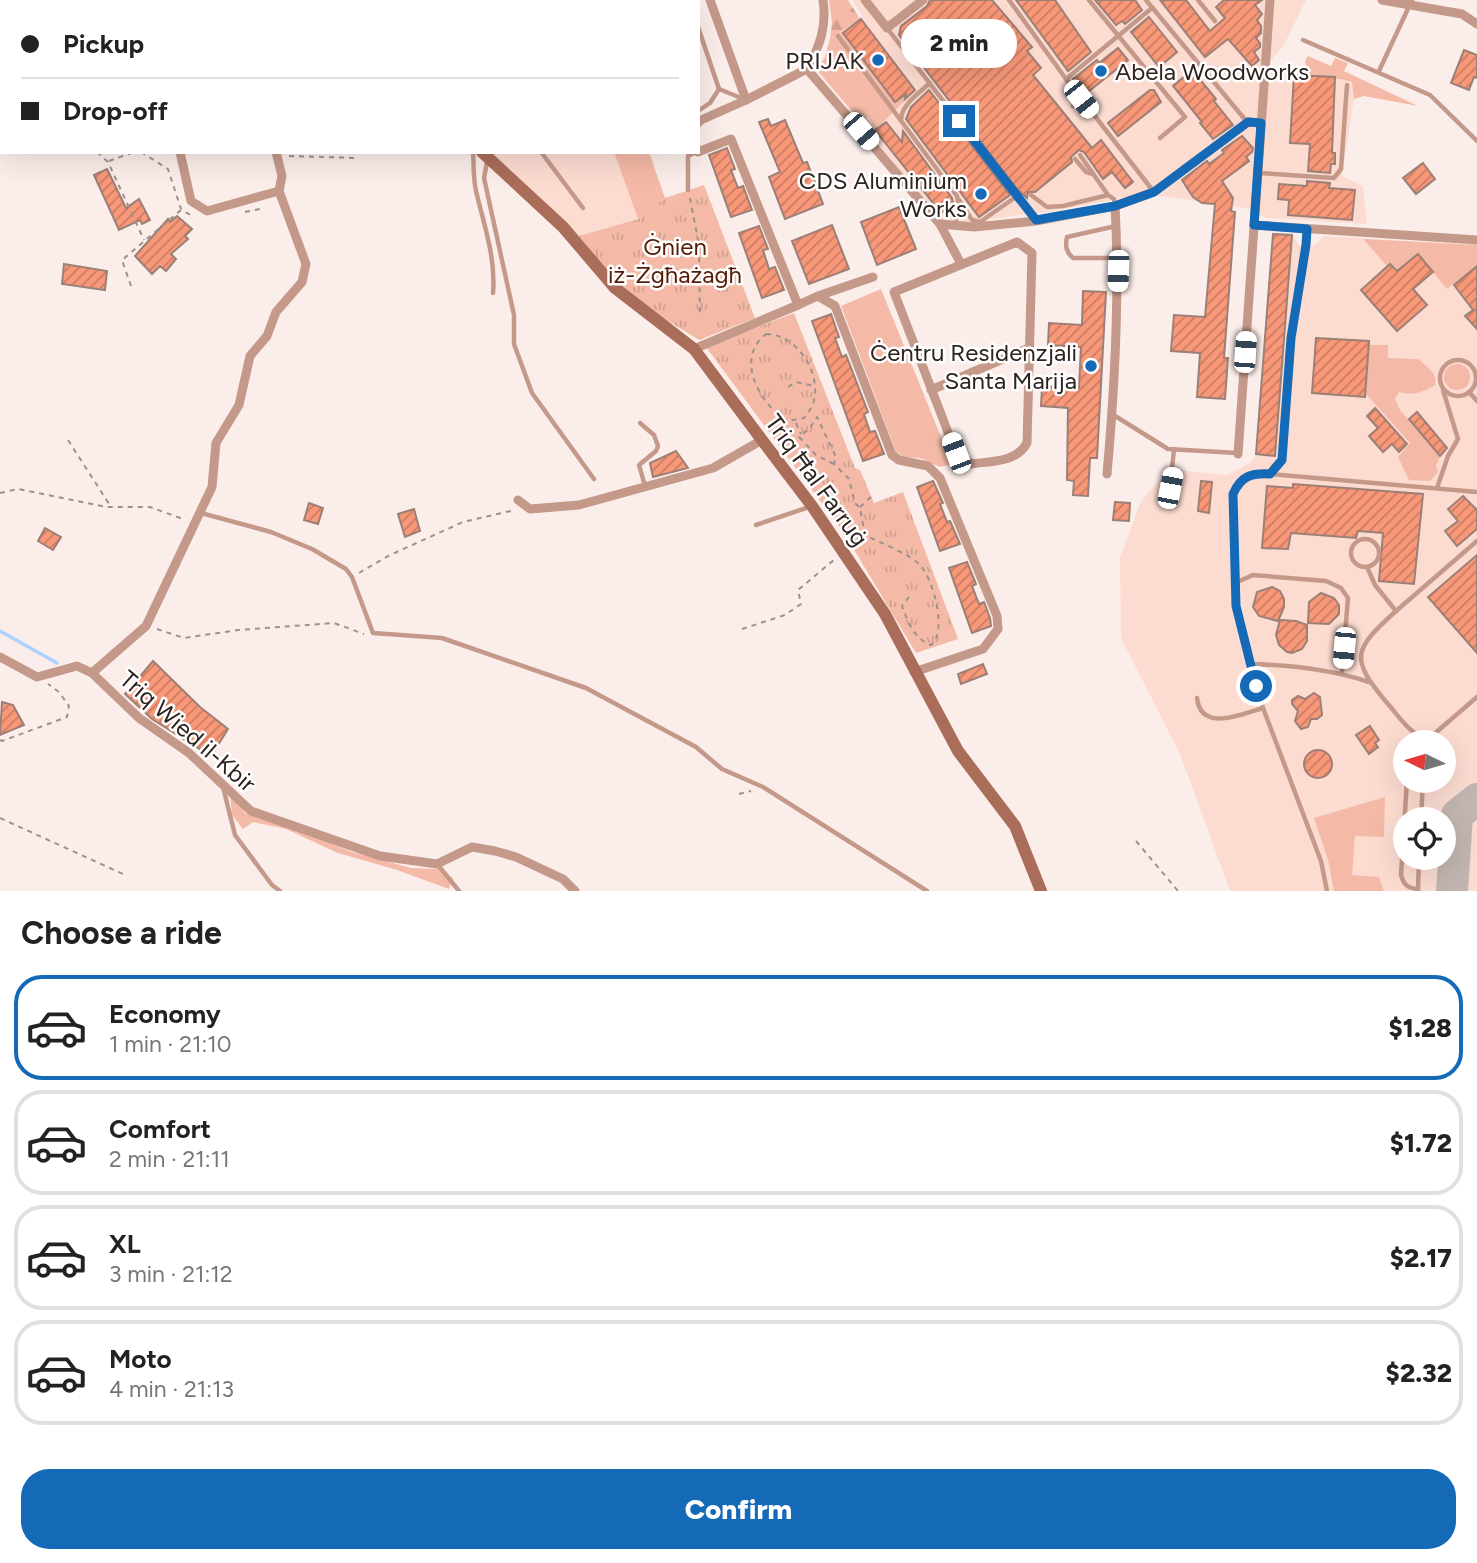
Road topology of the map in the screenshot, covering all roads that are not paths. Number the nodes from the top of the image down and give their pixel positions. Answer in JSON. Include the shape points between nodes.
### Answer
{"nodes":[{"id":1,"x":710,"y":0,"type":"edge"},
{"id":2,"x":823,"y":0,"type":"edge"},
{"id":3,"x":865,"y":0,"type":"edge"},
{"id":4,"x":923,"y":0,"type":"edge"},
{"id":5,"x":1009,"y":0,"type":"edge"},
{"id":6,"x":1089,"y":0,"type":"edge"},
{"id":7,"x":1146,"y":0,"type":"edge"},
{"id":8,"x":1198,"y":0,"type":"edge"},
{"id":9,"x":1270,"y":0,"type":"edge"},
{"id":10,"x":1382,"y":0,"type":"edge"},
{"id":11,"x":1412,"y":2,"type":"edge"},
{"id":12,"x":1153,"y":9,"type":"junction"},
{"id":13,"x":1215,"y":21,"type":"dead end"},
{"id":14,"x":1477,"y":24,"type":"edge"},
{"id":15,"x":887,"y":28,"type":"junction"},
{"id":16,"x":700,"y":33,"type":"edge"},
{"id":17,"x":838,"y":36,"type":"dead end"},
{"id":18,"x":1118,"y":37,"type":"junction"},
{"id":19,"x":1303,"y":40,"type":"dead end"},
{"id":20,"x":807,"y":69,"type":"junction"},
{"id":21,"x":1379,"y":71,"type":"junction"},
{"id":22,"x":1066,"y":79,"type":"junction"},
{"id":23,"x":930,"y":83,"type":"junction"},
{"id":24,"x":1347,"y":85,"type":"dead end"},
{"id":25,"x":719,"y":89,"type":"junction"},
{"id":26,"x":1081,"y":99,"type":"junction"},
{"id":27,"x":747,"y":100,"type":"junction"},
{"id":28,"x":1073,"y":106,"type":"dead end"},
{"id":29,"x":700,"y":110,"type":"edge"},
{"id":30,"x":700,"y":121,"type":"edge"},
{"id":31,"x":901,"y":121,"type":"junction"},
{"id":32,"x":1248,"y":122,"type":"junction"},
{"id":33,"x":1261,"y":123,"type":"junction"},
{"id":34,"x":1160,"y":138,"type":"dead end"},
{"id":35,"x":1477,"y":141,"type":"edge"},
{"id":36,"x":700,"y":151,"type":"edge"},
{"id":37,"x":180,"y":154,"type":"edge"},
{"id":38,"x":473,"y":154,"type":"edge"},
{"id":39,"x":542,"y":154,"type":"edge"},
{"id":40,"x":692,"y":154,"type":"edge"},
{"id":41,"x":276,"y":155,"type":"edge"},
{"id":42,"x":485,"y":155,"type":"edge"},
{"id":43,"x":1078,"y":157,"type":"dead end"},
{"id":44,"x":1258,"y":173,"type":"junction"},
{"id":45,"x":688,"y":190,"type":"road end"},
{"id":46,"x":279,"y":191,"type":"junction"},
{"id":47,"x":1154,"y":192,"type":"junction"},
{"id":48,"x":1031,"y":195,"type":"dead end"},
{"id":49,"x":1108,"y":195,"type":"junction"},
{"id":50,"x":957,"y":196,"type":"junction"},
{"id":51,"x":1017,"y":196,"type":"junction"},
{"id":52,"x":1115,"y":206,"type":"junction"},
{"id":53,"x":583,"y":208,"type":"dead end"},
{"id":54,"x":1036,"y":220,"type":"junction"},
{"id":55,"x":940,"y":223,"type":"junction"},
{"id":56,"x":955,"y":225,"type":"junction"},
{"id":57,"x":1254,"y":225,"type":"junction"},
{"id":58,"x":1116,"y":226,"type":"junction"},
{"id":59,"x":1307,"y":229,"type":"junction"},
{"id":60,"x":1477,"y":240,"type":"edge"},
{"id":61,"x":1119,"y":258,"type":"junction"},
{"id":62,"x":961,"y":264,"type":"junction"},
{"id":63,"x":873,"y":277,"type":"dead end"},
{"id":64,"x":493,"y":293,"type":"dead end"},
{"id":65,"x":818,"y":296,"type":"junction"},
{"id":66,"x":798,"y":305,"type":"junction"},
{"id":67,"x":1029,"y":348,"type":"junction"},
{"id":68,"x":694,"y":349,"type":"junction"},
{"id":69,"x":1442,"y":387,"type":"junction"},
{"id":70,"x":932,"y":390,"type":"junction"},
{"id":71,"x":1469,"y":392,"type":"junction"},
{"id":72,"x":1477,"y":401,"type":"edge"},
{"id":73,"x":1112,"y":414,"type":"junction"},
{"id":74,"x":640,"y":423,"type":"dead end"},
{"id":75,"x":762,"y":440,"type":"junction"},
{"id":76,"x":1174,"y":449,"type":"junction"},
{"id":77,"x":1238,"y":453,"type":"joint"},
{"id":78,"x":1107,"y":474,"type":"dead end"},
{"id":79,"x":1270,"y":474,"type":"junction"},
{"id":80,"x":594,"y":479,"type":"dead end"},
{"id":81,"x":645,"y":486,"type":"junction"},
{"id":82,"x":1170,"y":488,"type":"dead end"},
{"id":83,"x":1437,"y":488,"type":"junction"},
{"id":84,"x":1477,"y":492,"type":"edge"},
{"id":85,"x":518,"y":500,"type":"dead end"},
{"id":86,"x":812,"y":506,"type":"junction"},
{"id":87,"x":201,"y":513,"type":"junction"},
{"id":88,"x":756,"y":525,"type":"dead end"},
{"id":89,"x":1477,"y":541,"type":"edge"},
{"id":90,"x":1367,"y":567,"type":"junction"},
{"id":91,"x":1235,"y":583,"type":"junction"},
{"id":92,"x":1396,"y":611,"type":"junction"},
{"id":93,"x":0,"y":657,"type":"edge"},
{"id":94,"x":1250,"y":664,"type":"junction"},
{"id":95,"x":915,"y":672,"type":"junction"},
{"id":96,"x":92,"y":673,"type":"junction"},
{"id":97,"x":1342,"y":673,"type":"junction"},
{"id":98,"x":1369,"y":682,"type":"junction"},
{"id":99,"x":1477,"y":697,"type":"edge"},
{"id":100,"x":1197,"y":698,"type":"dead end"},
{"id":101,"x":1263,"y":708,"type":"junction"},
{"id":102,"x":1410,"y":730,"type":"edge"},
{"id":103,"x":1439,"y":730,"type":"edge"},
{"id":104,"x":222,"y":783,"type":"junction"},
{"id":105,"x":1406,"y":793,"type":"edge"},
{"id":106,"x":437,"y":864,"type":"junction"},
{"id":107,"x":1419,"y":870,"type":"edge"},
{"id":108,"x":1418,"y":890,"type":"edge"},
{"id":109,"x":279,"y":891,"type":"edge"},
{"id":110,"x":459,"y":891,"type":"edge"},
{"id":111,"x":575,"y":891,"type":"edge"},
{"id":112,"x":927,"y":891,"type":"edge"},
{"id":113,"x":1041,"y":891,"type":"edge"},
{"id":114,"x":1327,"y":891,"type":"edge"}],
"edges":[{"from":1,"to":27,"type":"street"},
{"from":2,"to":20,"type":"street","via":[[821,44]]},
{"from":3,"to":15,"type":"street"},
{"from":4,"to":15,"type":"street"},
{"from":5,"to":22,"type":"lane"},
{"from":6,"to":18,"type":"lane"},
{"from":7,"to":12,"type":"lane"},
{"from":8,"to":13,"type":"lane"},
{"from":9,"to":33,"type":"street"},
{"from":10,"to":11,"type":"street"},
{"from":11,"to":14,"type":"street","via":[[1462,14]]},
{"from":11,"to":21,"type":"lane"},
{"from":12,"to":18,"type":"lane"},
{"from":12,"to":32,"type":"lane"},
{"from":15,"to":23,"type":"lane"},
{"from":16,"to":25,"type":"lane"},
{"from":17,"to":31,"type":"lane"},
{"from":18,"to":22,"type":"lane"},
{"from":18,"to":34,"type":"lane","via":[[1185,117]]},
{"from":19,"to":21,"type":"lane"},
{"from":20,"to":27,"type":"street"},
{"from":20,"to":55,"type":"street"},
{"from":21,"to":35,"type":"lane","via":[[1430,95]]},
{"from":22,"to":26,"type":"lane"},
{"from":23,"to":31,"type":"lane","via":[[907,105]]},
{"from":23,"to":51,"type":"lane"},
{"from":24,"to":44,"type":"lane","via":[[1341,169],[1334,178]]},
{"from":25,"to":27,"type":"lane"},
{"from":25,"to":29,"type":"lane"},
{"from":26,"to":28,"type":"lane"},
{"from":26,"to":47,"type":"lane"},
{"from":27,"to":30,"type":"street"},
{"from":31,"to":50,"type":"lane"},
{"from":32,"to":33,"type":"street"},
{"from":32,"to":47,"type":"street"},
{"from":33,"to":44,"type":"street"},
{"from":36,"to":66,"type":"street","via":[[731,139]]},
{"from":37,"to":46,"type":"street","via":[[191,201],[207,211]]},
{"from":38,"to":64,"type":"lane","via":[[475,187],[494,274]]},
{"from":39,"to":53,"type":"lane"},
{"from":40,"to":45,"type":"lane","via":[[688,156]]},
{"from":41,"to":46,"type":"street","via":[[282,176]]},
{"from":42,"to":68,"type":"main road","name":"Triq Ħal Farruġ","via":[[563,227],[615,288]]},
{"from":42,"to":80,"type":"lane","via":[[484,178],[514,315],[514,344],[532,393]]},
{"from":43,"to":49,"type":"lane"},
{"from":44,"to":57,"type":"street"},
{"from":46,"to":87,"type":"street","via":[[306,264],[302,282],[276,312],[267,336],[250,356],[239,405],[216,443],[212,487]]},
{"from":47,"to":52,"type":"street"},
{"from":48,"to":49,"type":"lane","via":[[1046,207]]},
{"from":49,"to":52,"type":"lane"},
{"from":50,"to":51,"type":"lane","via":[[972,220],[980,222]]},
{"from":50,"to":56,"type":"lane"},
{"from":51,"to":54,"type":"lane"},
{"from":52,"to":54,"type":"street"},
{"from":52,"to":58,"type":"street"},
{"from":54,"to":56,"type":"street"},
{"from":55,"to":56,"type":"street"},
{"from":55,"to":62,"type":"street"},
{"from":57,"to":59,"type":"street"},
{"from":57,"to":77,"type":"street"},
{"from":58,"to":61,"type":"street"},
{"from":58,"to":61,"type":"lane","via":[[1067,237],[1066,245],[1073,258]]},
{"from":59,"to":60,"type":"street"},
{"from":59,"to":79,"type":"lane","via":[[1291,338],[1282,460]]},
{"from":61,"to":73,"type":"street"},
{"from":62,"to":67,"type":"street","via":[[1017,242],[1032,253]]},
{"from":62,"to":70,"type":"street","via":[[894,292]]},
{"from":63,"to":65,"type":"street"},
{"from":65,"to":66,"type":"street"},
{"from":65,"to":95,"type":"street","via":[[835,306],[891,455],[928,467],[940,478],[997,616],[998,629],[983,649]]},
{"from":66,"to":68,"type":"street"},
{"from":67,"to":70,"type":"street"},
{"from":67,"to":70,"type":"street","via":[[1027,443],[1012,458],[971,464],[956,453]]},
{"from":68,"to":75,"type":"main road","name":"Triq Ħal Farruġ"},
{"from":69,"to":71,"type":"lane","via":[[1453,395]]},
{"from":69,"to":71,"type":"lane","via":[[1444,365],[1462,360],[1475,371]]},
{"from":69,"to":83,"type":"lane","via":[[1458,439]]},
{"from":71,"to":72,"type":"lane"},
{"from":73,"to":76,"type":"lane"},
{"from":73,"to":78,"type":"street"},
{"from":74,"to":81,"type":"lane","via":[[654,435],[658,446],[639,465]]},
{"from":75,"to":81,"type":"street","via":[[713,468]]},
{"from":75,"to":86,"type":"main road","name":"Triq Ħal Farruġ"},
{"from":76,"to":77,"type":"lane"},
{"from":76,"to":82,"type":"lane"},
{"from":79,"to":83,"type":"lane"},
{"from":79,"to":91,"type":"lane","via":[[1249,475],[1239,481],[1233,494]]},
{"from":81,"to":85,"type":"street","via":[[579,505],[530,509]]},
{"from":83,"to":84,"type":"lane"},
{"from":86,"to":88,"type":"lane"},
{"from":86,"to":95,"type":"main road","name":"Triq Ħal Farruġ","via":[[885,614]]},
{"from":87,"to":96,"type":"street","via":[[146,626]]},
{"from":87,"to":112,"type":"lane","via":[[271,533],[346,569],[373,633],[442,638],[586,688],[696,747],[722,769],[763,787]]},
{"from":89,"to":92,"type":"lane"},
{"from":90,"to":90,"type":"lane","via":[[1378,559],[1379,549],[1364,539],[1354,543],[1350,553],[1354,563]]},
{"from":90,"to":92,"type":"lane"},
{"from":91,"to":94,"type":"lane"},
{"from":91,"to":97,"type":"lane","via":[[1253,575],[1326,581],[1340,588],[1348,598]]},
{"from":92,"to":98,"type":"lane","via":[[1363,646],[1361,668]]},
{"from":93,"to":96,"type":"street","name":"Triq Wied il-Kbir","via":[[37,677],[78,666]]},
{"from":94,"to":97,"type":"lane"},
{"from":94,"to":101,"type":"lane"},
{"from":95,"to":113,"type":"main road","name":"Triq Ħal Farruġ","via":[[958,751],[1015,826]]},
{"from":96,"to":104,"type":"street","name":"Triq Wied il-Kbir","via":[[139,718]]},
{"from":97,"to":98,"type":"lane"},
{"from":98,"to":102,"type":"lane"},
{"from":99,"to":103,"type":"lane"},
{"from":100,"to":101,"type":"lane","via":[[1205,715],[1220,720]]},
{"from":101,"to":114,"type":"lane","via":[[1321,860]]},
{"from":104,"to":106,"type":"street","name":"Triq Wied il-Kbir","via":[[251,811],[380,856]]},
{"from":104,"to":109,"type":"lane","via":[[235,835]]},
{"from":105,"to":108,"type":"lane","via":[[1401,875],[1404,884]]},
{"from":106,"to":110,"type":"lane"},
{"from":106,"to":111,"type":"street","via":[[472,847],[495,851],[563,879]]},
{"from":107,"to":108,"type":"lane"}]}
